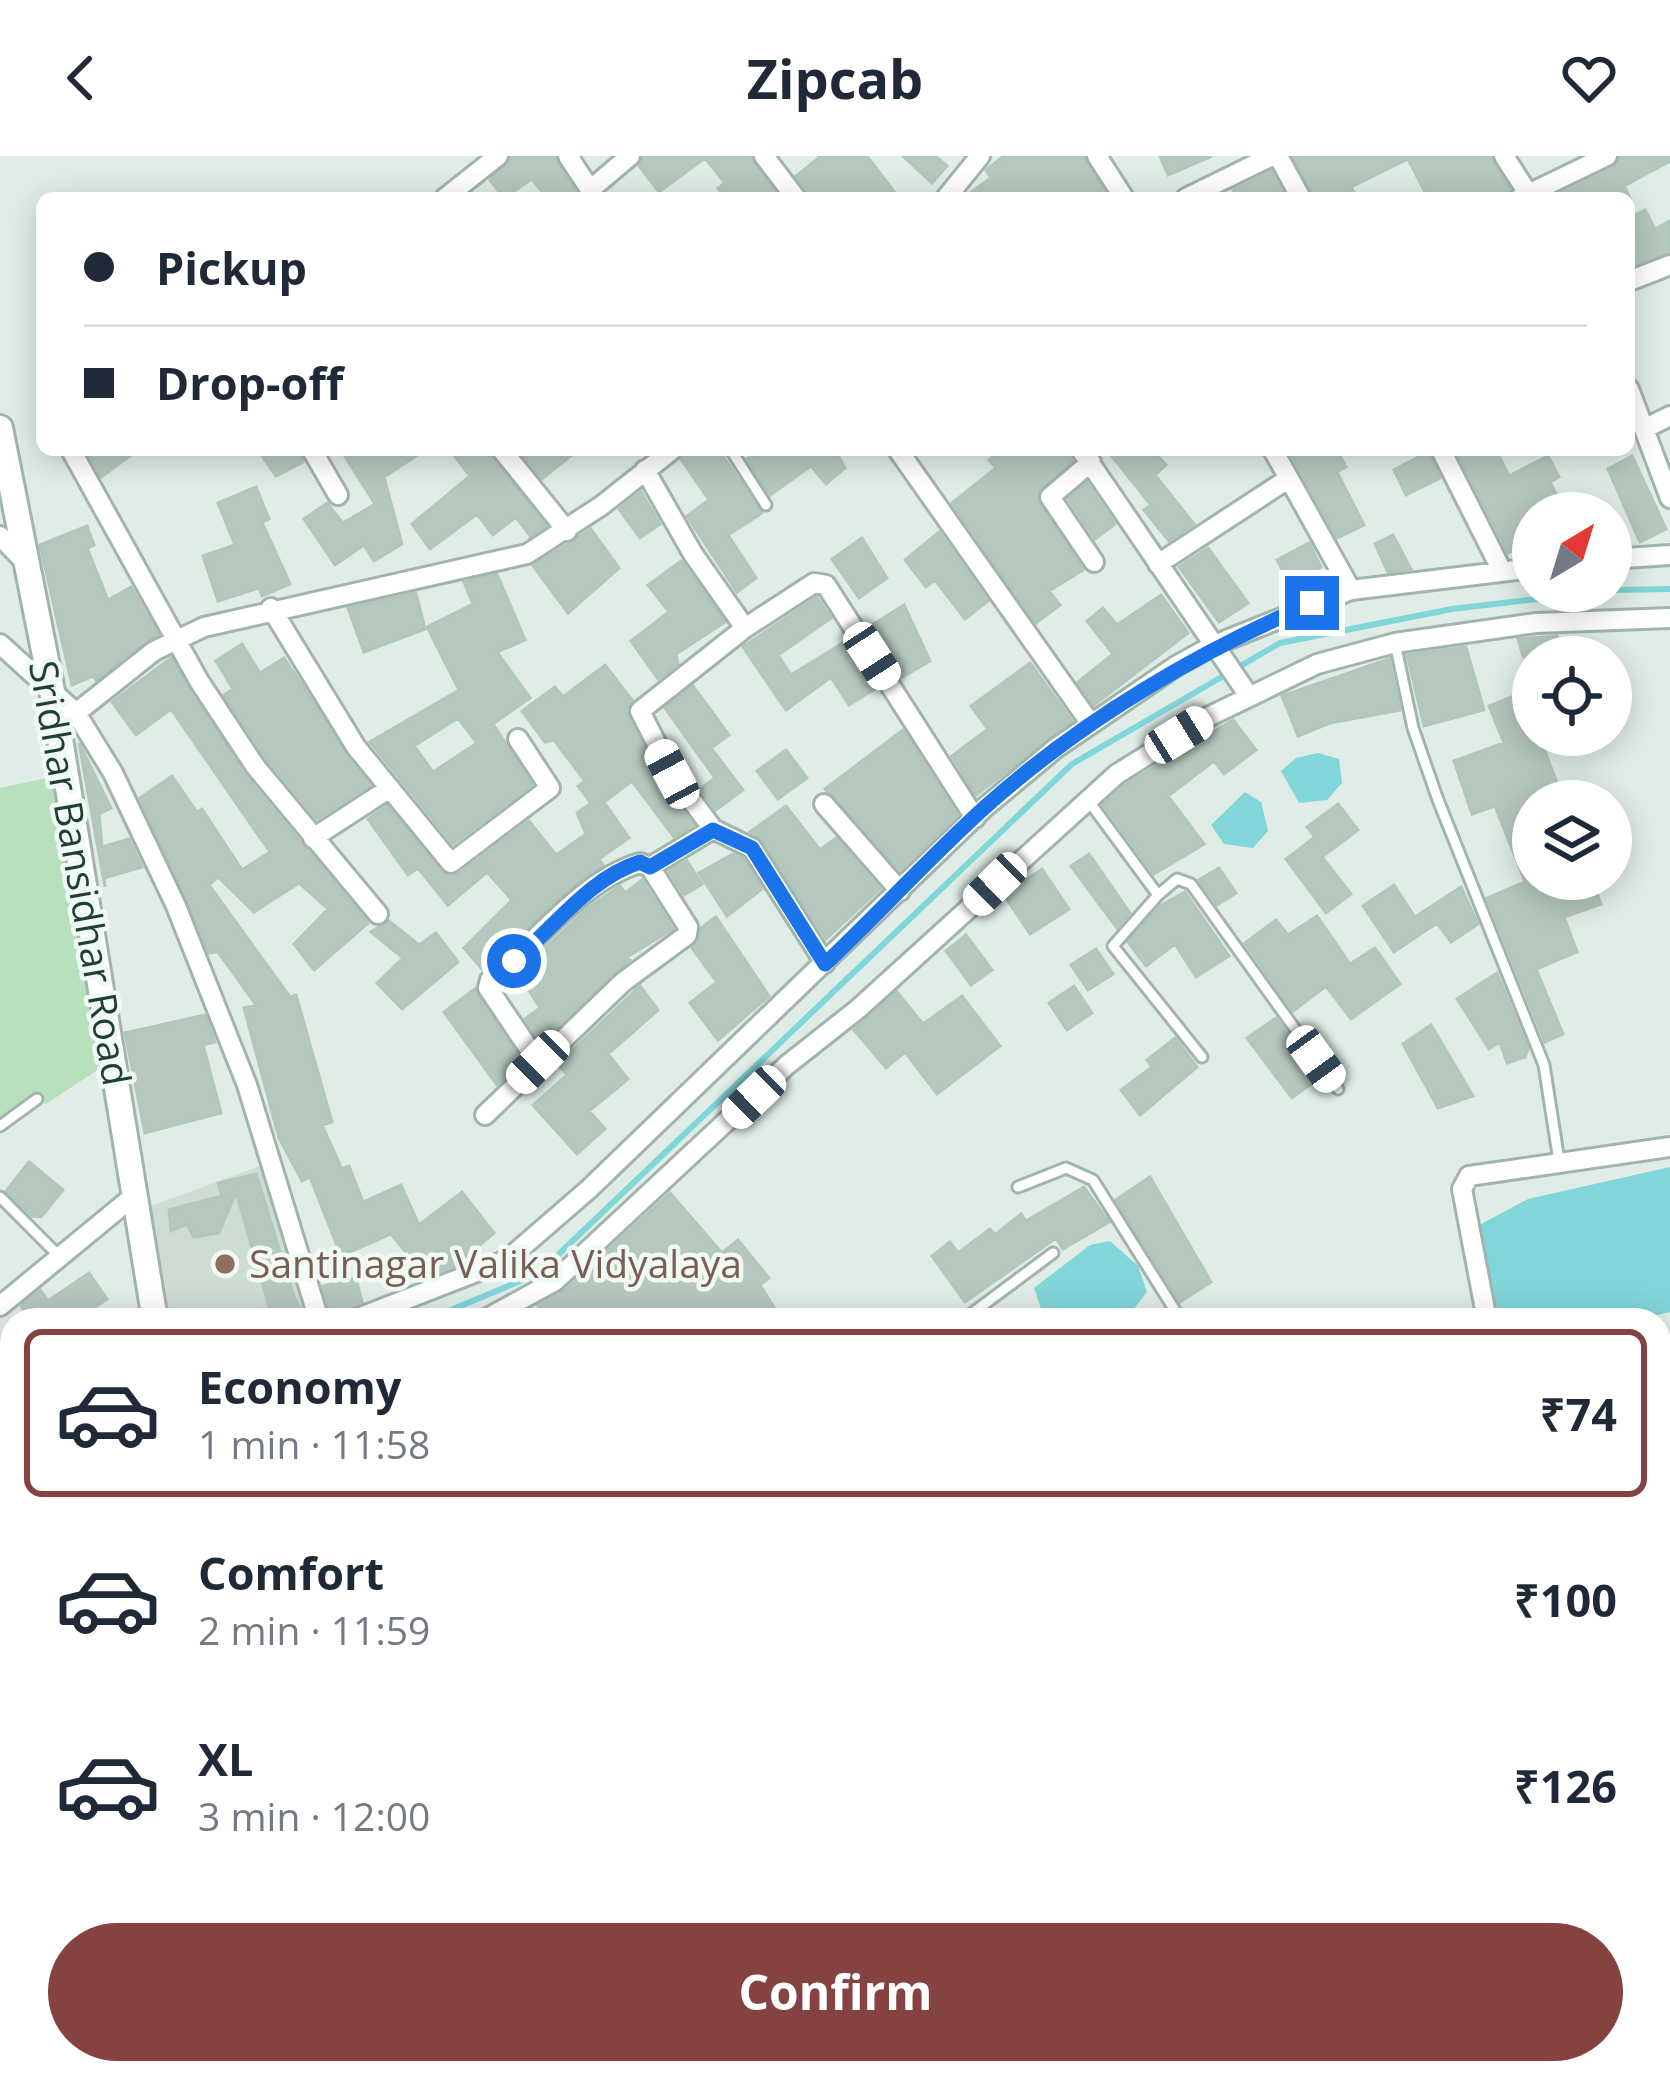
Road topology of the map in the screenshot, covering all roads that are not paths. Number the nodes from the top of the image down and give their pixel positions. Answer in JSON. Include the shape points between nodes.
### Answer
{"nodes":[{"id":1,"x":498,"y":156,"type":"edge"},
{"id":2,"x":568,"y":156,"type":"edge"},
{"id":3,"x":630,"y":156,"type":"edge"},
{"id":4,"x":764,"y":156,"type":"edge"},
{"id":5,"x":980,"y":156,"type":"edge"},
{"id":6,"x":1097,"y":156,"type":"edge"},
{"id":7,"x":1504,"y":156,"type":"edge"},
{"id":8,"x":1607,"y":156,"type":"edge"},
{"id":9,"x":1284,"y":158,"type":"edge"},
{"id":10,"x":453,"y":192,"type":"edge"},
{"id":11,"x":592,"y":192,"type":"edge"},
{"id":12,"x":595,"y":192,"type":"edge"},
{"id":13,"x":791,"y":192,"type":"edge"},
{"id":14,"x":951,"y":192,"type":"edge"},
{"id":15,"x":1120,"y":192,"type":"edge"},
{"id":16,"x":1201,"y":192,"type":"edge"},
{"id":17,"x":1298,"y":192,"type":"edge"},
{"id":18,"x":1524,"y":192,"type":"edge"},
{"id":19,"x":1534,"y":192,"type":"edge"},
{"id":20,"x":1670,"y":265,"type":"edge"},
{"id":21,"x":1635,"y":278,"type":"edge"},
{"id":22,"x":1635,"y":404,"type":"edge"},
{"id":23,"x":1670,"y":416,"type":"edge"},
{"id":24,"x":0,"y":428,"type":"edge"},
{"id":25,"x":1644,"y":429,"type":"junction"},
{"id":26,"x":74,"y":456,"type":"edge"},
{"id":27,"x":315,"y":456,"type":"edge"},
{"id":28,"x":507,"y":456,"type":"edge"},
{"id":29,"x":664,"y":456,"type":"edge"},
{"id":30,"x":734,"y":456,"type":"edge"},
{"id":31,"x":902,"y":456,"type":"edge"},
{"id":32,"x":1088,"y":456,"type":"edge"},
{"id":33,"x":1090,"y":456,"type":"edge"},
{"id":34,"x":1276,"y":456,"type":"edge"},
{"id":35,"x":1444,"y":456,"type":"edge"},
{"id":36,"x":645,"y":470,"type":"junction"},
{"id":37,"x":1288,"y":479,"type":"junction"},
{"id":38,"x":338,"y":495,"type":"dead end"},
{"id":39,"x":1670,"y":498,"type":"edge"},
{"id":40,"x":766,"y":505,"type":"dead end"},
{"id":41,"x":567,"y":531,"type":"junction"},
{"id":42,"x":0,"y":536,"type":"edge"},
{"id":43,"x":1670,"y":555,"type":"edge"},
{"id":44,"x":1632,"y":558,"type":"edge"},
{"id":45,"x":1094,"y":562,"type":"dead end"},
{"id":46,"x":26,"y":563,"type":"junction"},
{"id":47,"x":1158,"y":564,"type":"junction"},
{"id":48,"x":1512,"y":571,"type":"edge"},
{"id":49,"x":1502,"y":572,"type":"junction"},
{"id":50,"x":1351,"y":590,"type":"junction"},
{"id":51,"x":271,"y":608,"type":"junction"},
{"id":52,"x":1670,"y":619,"type":"edge"},
{"id":53,"x":745,"y":628,"type":"junction"},
{"id":54,"x":176,"y":639,"type":"junction"},
{"id":55,"x":1395,"y":644,"type":"junction"},
{"id":56,"x":1218,"y":651,"type":"junction"},
{"id":57,"x":5,"y":658,"type":"edge"},
{"id":58,"x":1243,"y":687,"type":"junction"},
{"id":59,"x":53,"y":696,"type":"junction"},
{"id":60,"x":76,"y":713,"type":"junction"},
{"id":61,"x":1090,"y":724,"type":"junction"},
{"id":62,"x":518,"y":740,"type":"dead end"},
{"id":63,"x":390,"y":788,"type":"junction"},
{"id":64,"x":1088,"y":800,"type":"junction"},
{"id":65,"x":824,"y":804,"type":"dead end"},
{"id":66,"x":974,"y":818,"type":"junction"},
{"id":67,"x":713,"y":830,"type":"junction"},
{"id":68,"x":313,"y":838,"type":"junction"},
{"id":69,"x":650,"y":867,"type":"junction"},
{"id":70,"x":900,"y":891,"type":"junction"},
{"id":71,"x":1158,"y":895,"type":"junction"},
{"id":72,"x":378,"y":914,"type":"dead end"},
{"id":73,"x":825,"y":964,"type":"junction"},
{"id":74,"x":1202,"y":1057,"type":"dead end"},
{"id":75,"x":538,"y":1062,"type":"junction"},
{"id":76,"x":1338,"y":1089,"type":"dead end"},
{"id":77,"x":37,"y":1099,"type":"dead end"},
{"id":78,"x":485,"y":1115,"type":"dead end"},
{"id":79,"x":0,"y":1126,"type":"edge"},
{"id":80,"x":1670,"y":1147,"type":"edge"},
{"id":81,"x":1559,"y":1161,"type":"junction"},
{"id":82,"x":1018,"y":1186,"type":"dead end"},
{"id":83,"x":135,"y":1196,"type":"junction"},
{"id":84,"x":0,"y":1197,"type":"edge"},
{"id":85,"x":1053,"y":1253,"type":"dead end"},
{"id":86,"x":62,"y":1258,"type":"junction"},
{"id":87,"x":0,"y":1306,"type":"edge"},
{"id":88,"x":153,"y":1308,"type":"edge"},
{"id":89,"x":315,"y":1308,"type":"edge"},
{"id":90,"x":383,"y":1308,"type":"edge"},
{"id":91,"x":508,"y":1308,"type":"edge"},
{"id":92,"x":979,"y":1308,"type":"edge"},
{"id":93,"x":1173,"y":1308,"type":"edge"},
{"id":94,"x":1485,"y":1308,"type":"edge"}],
"edges":[{"from":1,"to":10,"type":"street"},
{"from":2,"to":11,"type":"street"},
{"from":3,"to":12,"type":"street"},
{"from":4,"to":13,"type":"street"},
{"from":5,"to":14,"type":"street"},
{"from":6,"to":15,"type":"street"},
{"from":7,"to":18,"type":"street"},
{"from":8,"to":19,"type":"street"},
{"from":9,"to":16,"type":"street"},
{"from":9,"to":17,"type":"street"},
{"from":20,"to":21,"type":"street"},
{"from":22,"to":25,"type":"street"},
{"from":23,"to":25,"type":"street"},
{"from":24,"to":46,"type":"street","name":"Sridhar Bansidhar Road"},
{"from":25,"to":39,"type":"street"},
{"from":26,"to":54,"type":"street"},
{"from":27,"to":38,"type":"street"},
{"from":28,"to":41,"type":"street"},
{"from":29,"to":36,"type":"street"},
{"from":30,"to":40,"type":"lane"},
{"from":31,"to":61,"type":"street"},
{"from":32,"to":45,"type":"street","via":[[1051,499]]},
{"from":33,"to":47,"type":"street"},
{"from":34,"to":37,"type":"street"},
{"from":35,"to":49,"type":"street"},
{"from":36,"to":41,"type":"street"},
{"from":36,"to":53,"type":"street"},
{"from":37,"to":47,"type":"street"},
{"from":37,"to":50,"type":"street"},
{"from":41,"to":51,"type":"street","via":[[527,554]]},
{"from":42,"to":46,"type":"street"},
{"from":43,"to":44,"type":"street"},
{"from":46,"to":59,"type":"street","name":"Sridhar Bansidhar Road"},
{"from":47,"to":56,"type":"street"},
{"from":48,"to":49,"type":"street"},
{"from":49,"to":50,"type":"street"},
{"from":50,"to":56,"type":"street"},
{"from":51,"to":54,"type":"street"},
{"from":51,"to":63,"type":"street"},
{"from":52,"to":55,"type":"street","via":[[1536,622]]},
{"from":53,"to":66,"type":"street","via":[[814,583],[826,585]]},
{"from":53,"to":67,"type":"street","via":[[640,711]]},
{"from":54,"to":60,"type":"street"},
{"from":54,"to":68,"type":"street","via":[[255,766]]},
{"from":55,"to":58,"type":"street"},
{"from":55,"to":81,"type":"lane","via":[[1438,800],[1544,1065]]},
{"from":56,"to":58,"type":"street"},
{"from":56,"to":61,"type":"street"},
{"from":57,"to":59,"type":"street"},
{"from":58,"to":64,"type":"street"},
{"from":59,"to":60,"type":"street"},
{"from":59,"to":83,"type":"street","name":"Sridhar Bansidhar Road"},
{"from":60,"to":89,"type":"street","via":[[122,792],[233,1046]]},
{"from":61,"to":66,"type":"street"},
{"from":62,"to":63,"type":"street","via":[[550,788],[458,861],[446,859]]},
{"from":63,"to":68,"type":"street"},
{"from":64,"to":71,"type":"lane"},
{"from":64,"to":91,"type":"street","via":[[787,1065],[619,1226]]},
{"from":65,"to":70,"type":"street"},
{"from":66,"to":70,"type":"street"},
{"from":67,"to":69,"type":"street"},
{"from":67,"to":73,"type":"street","via":[[752,848]]},
{"from":68,"to":72,"type":"street"},
{"from":69,"to":75,"type":"street","via":[[686,935]]},
{"from":69,"to":75,"type":"street","via":[[627,866],[490,980]]},
{"from":70,"to":73,"type":"street"},
{"from":71,"to":74,"type":"lane","via":[[1114,951]]},
{"from":71,"to":76,"type":"lane","via":[[1178,878],[1191,884]]},
{"from":73,"to":90,"type":"street","via":[[507,1260]]},
{"from":75,"to":78,"type":"street"},
{"from":77,"to":79,"type":"lane"},
{"from":80,"to":81,"type":"street"},
{"from":81,"to":94,"type":"street","via":[[1469,1176],[1462,1190]]},
{"from":82,"to":93,"type":"lane","via":[[1066,1168],[1093,1180]]},
{"from":83,"to":86,"type":"street"},
{"from":83,"to":88,"type":"street","name":"Sridhar Bansidhar Road"},
{"from":84,"to":86,"type":"lane"},
{"from":85,"to":92,"type":"lane"},
{"from":86,"to":87,"type":"street"}]}
